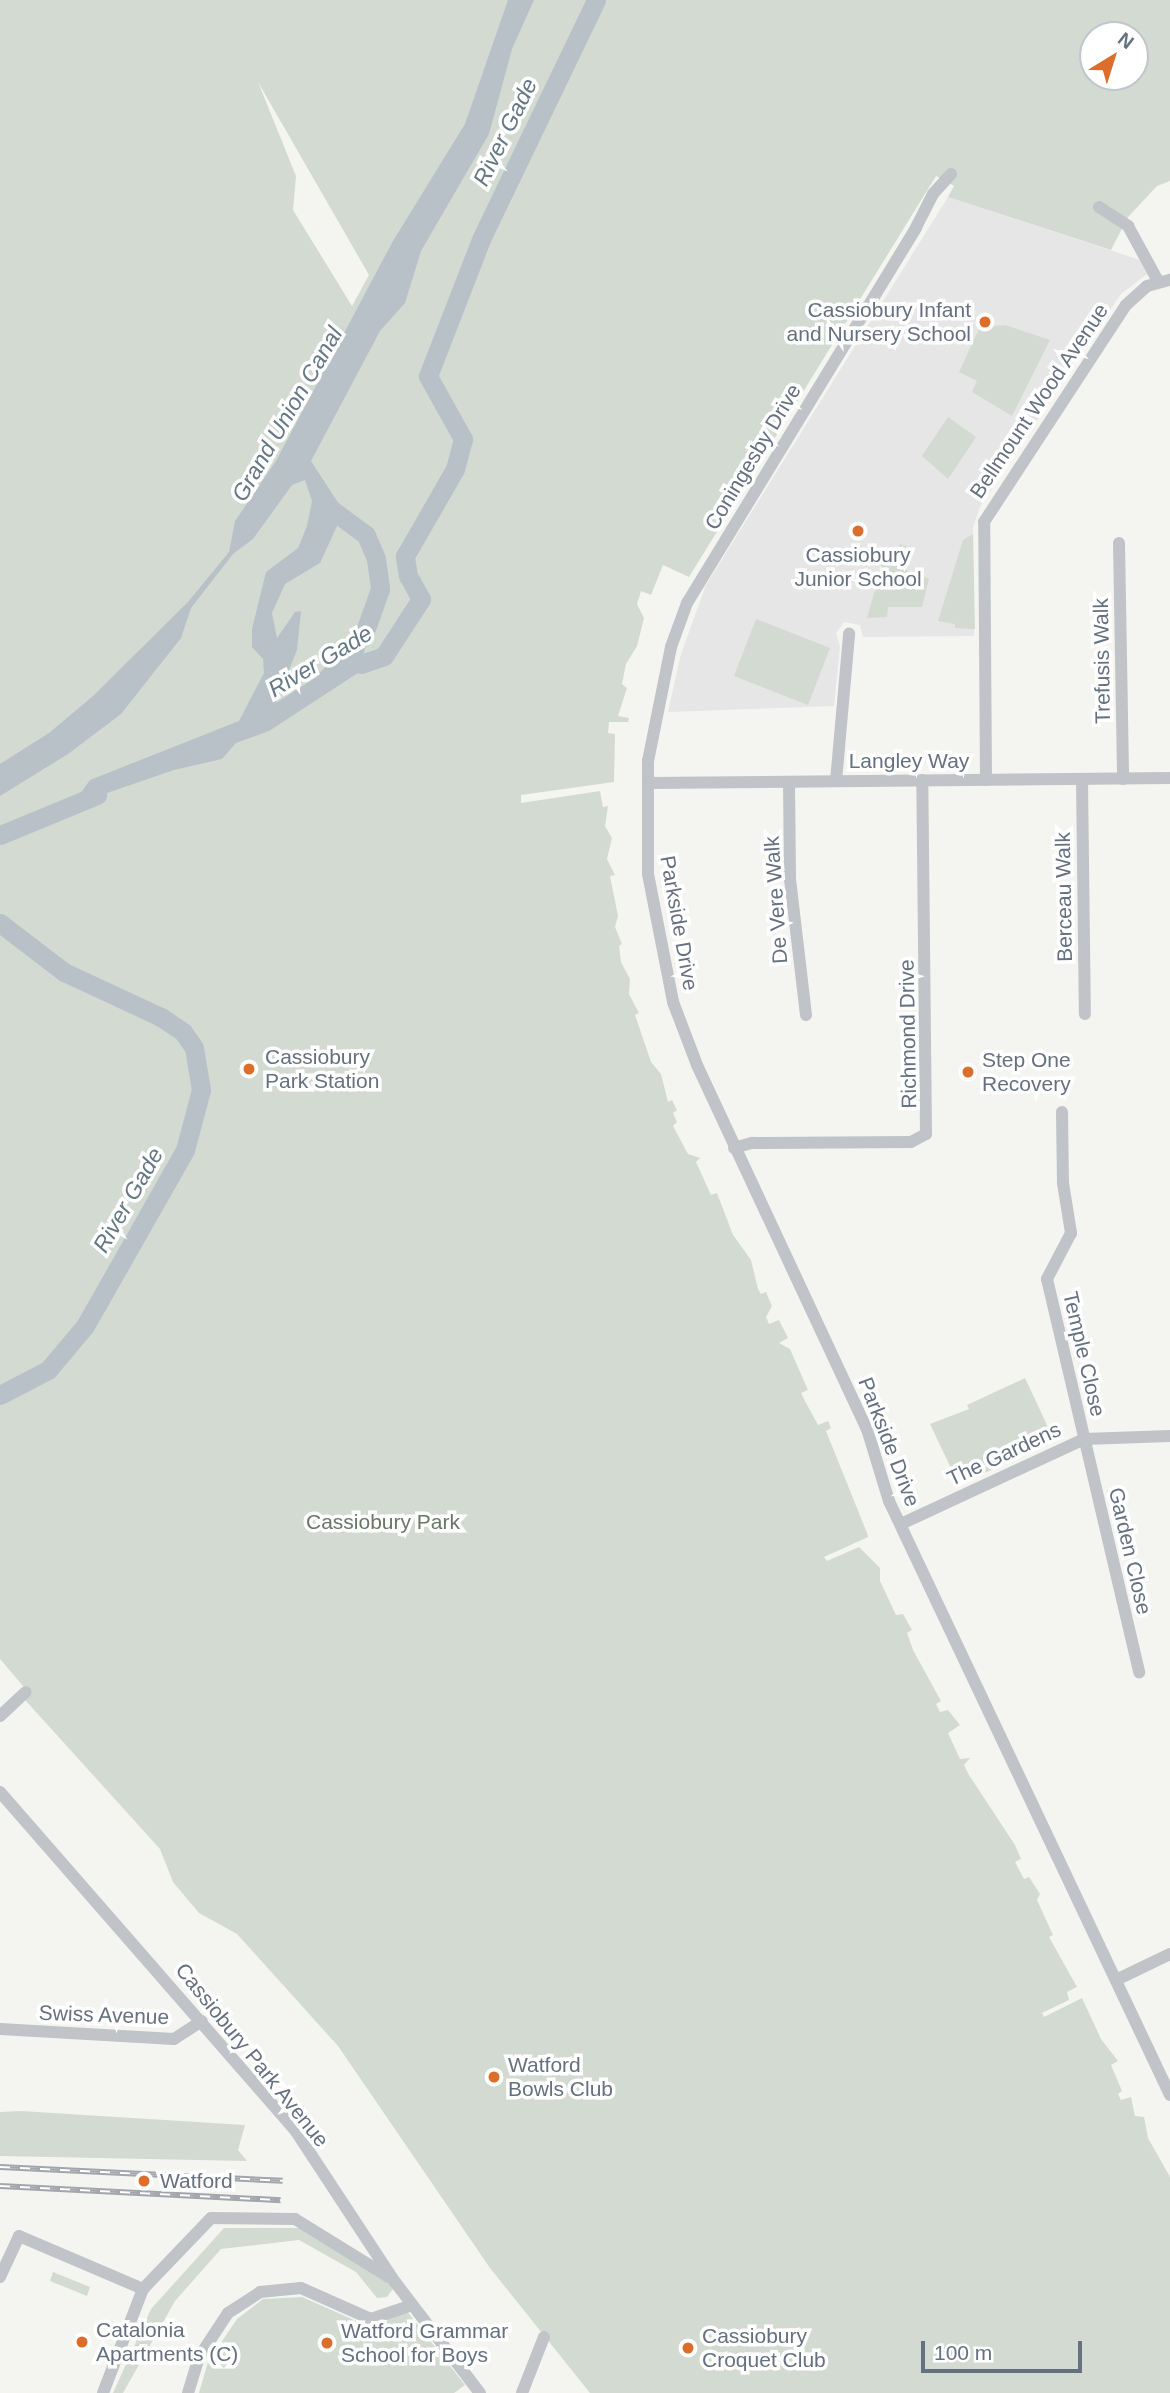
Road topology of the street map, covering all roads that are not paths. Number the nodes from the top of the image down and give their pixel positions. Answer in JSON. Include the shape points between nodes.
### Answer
{"nodes":[{"id":1,"x":951,"y":174,"type":"dead end"},
{"id":2,"x":1099,"y":207,"type":"dead end"},
{"id":3,"x":1164,"y":281,"type":"edge"},
{"id":4,"x":1119,"y":543,"type":"dead end"},
{"id":5,"x":849,"y":634,"type":"dead end"},
{"id":6,"x":1170,"y":778,"type":"edge"},
{"id":7,"x":1082,"y":779,"type":"junction"},
{"id":8,"x":1123,"y":779,"type":"junction"},
{"id":9,"x":922,"y":780,"type":"junction"},
{"id":10,"x":986,"y":780,"type":"junction"},
{"id":11,"x":836,"y":781,"type":"junction"},
{"id":12,"x":789,"y":782,"type":"junction"},
{"id":13,"x":648,"y":783,"type":"junction"},
{"id":14,"x":1085,"y":1014,"type":"dead end"},
{"id":15,"x":806,"y":1015,"type":"dead end"},
{"id":16,"x":1062,"y":1112,"type":"dead end"},
{"id":17,"x":734,"y":1148,"type":"junction"},
{"id":18,"x":1170,"y":1436,"type":"edge"},
{"id":19,"x":1084,"y":1439,"type":"junction"},
{"id":20,"x":901,"y":1524,"type":"junction"},
{"id":21,"x":1139,"y":1672,"type":"dead end"},
{"id":22,"x":26,"y":1692,"type":"dead end"},
{"id":23,"x":0,"y":1716,"type":"edge"},
{"id":24,"x":0,"y":1792,"type":"edge"},
{"id":25,"x":1170,"y":1954,"type":"edge"},
{"id":26,"x":1116,"y":1980,"type":"junction"},
{"id":27,"x":202,"y":2021,"type":"junction"},
{"id":28,"x":0,"y":2029,"type":"edge"},
{"id":29,"x":1170,"y":2095,"type":"edge"},
{"id":30,"x":0,"y":2277,"type":"edge"},
{"id":31,"x":395,"y":2282,"type":"junction"},
{"id":32,"x":143,"y":2289,"type":"junction"},
{"id":33,"x":412,"y":2305,"type":"junction"},
{"id":34,"x":544,"y":2337,"type":"dead end"},
{"id":35,"x":103,"y":2393,"type":"edge"},
{"id":36,"x":188,"y":2393,"type":"edge"},
{"id":37,"x":480,"y":2393,"type":"edge"},
{"id":38,"x":523,"y":2393,"type":"edge"}],
"edges":[{"from":1,"to":13,"type":"street","name":"Coningesby Drive","via":[[933,194],[687,603],[654,720]]},
{"from":2,"to":3,"type":"street","via":[[1128,226]]},
{"from":3,"to":10,"type":"street","name":"Bellmount Wood Avenue","via":[[1126,305],[984,522]]},
{"from":4,"to":8,"type":"street","name":"Trefusis Walk"},
{"from":5,"to":11,"type":"street"},
{"from":6,"to":8,"type":"street","name":"Langley Way"},
{"from":7,"to":8,"type":"street","name":"Langley Way"},
{"from":7,"to":10,"type":"street","name":"Langley Way"},
{"from":7,"to":14,"type":"street","name":"Berceau Walk"},
{"from":9,"to":10,"type":"street","name":"Langley Way"},
{"from":9,"to":11,"type":"street","name":"Langley Way"},
{"from":9,"to":17,"type":"street","name":"Richmond Drive","via":[[926,1134],[911,1142],[752,1143]]},
{"from":11,"to":12,"type":"street","name":"Langley Way"},
{"from":12,"to":13,"type":"street","name":"Langley Way"},
{"from":12,"to":15,"type":"street","name":"De Vere Walk","via":[[790,879]]},
{"from":13,"to":17,"type":"street","name":"Parkside Drive","via":[[648,874],[664,963],[683,1032]]},
{"from":16,"to":19,"type":"street","name":"Temple Close","via":[[1063,1183],[1071,1233],[1046,1279]]},
{"from":17,"to":20,"type":"street","name":"Parkside Drive","via":[[867,1429]]},
{"from":18,"to":19,"type":"street","name":"The Gardens"},
{"from":19,"to":20,"type":"street","name":"The Gardens"},
{"from":19,"to":21,"type":"street","name":"Garden Close"},
{"from":20,"to":26,"type":"street","name":"Parkside Drive"},
{"from":22,"to":23,"type":"street"},
{"from":24,"to":27,"type":"street","name":"Cassiobury Park Avenue"},
{"from":25,"to":26,"type":"street"},
{"from":26,"to":29,"type":"street","name":"Parkside Drive"},
{"from":27,"to":28,"type":"street","name":"Swiss Avenue","via":[[174,2039]]},
{"from":27,"to":31,"type":"street","name":"Cassiobury Park Avenue","via":[[295,2130]]},
{"from":30,"to":32,"type":"street","via":[[19,2236]]},
{"from":31,"to":32,"type":"street","via":[[295,2219],[211,2218]]},
{"from":31,"to":33,"type":"street","name":"Cassiobury Park Avenue"},
{"from":32,"to":35,"type":"street"},
{"from":33,"to":36,"type":"street","via":[[372,2319],[301,2288],[260,2292],[228,2313],[199,2357]]},
{"from":33,"to":37,"type":"street","name":"Cassiobury Park Avenue"},
{"from":34,"to":38,"type":"street"}]}
